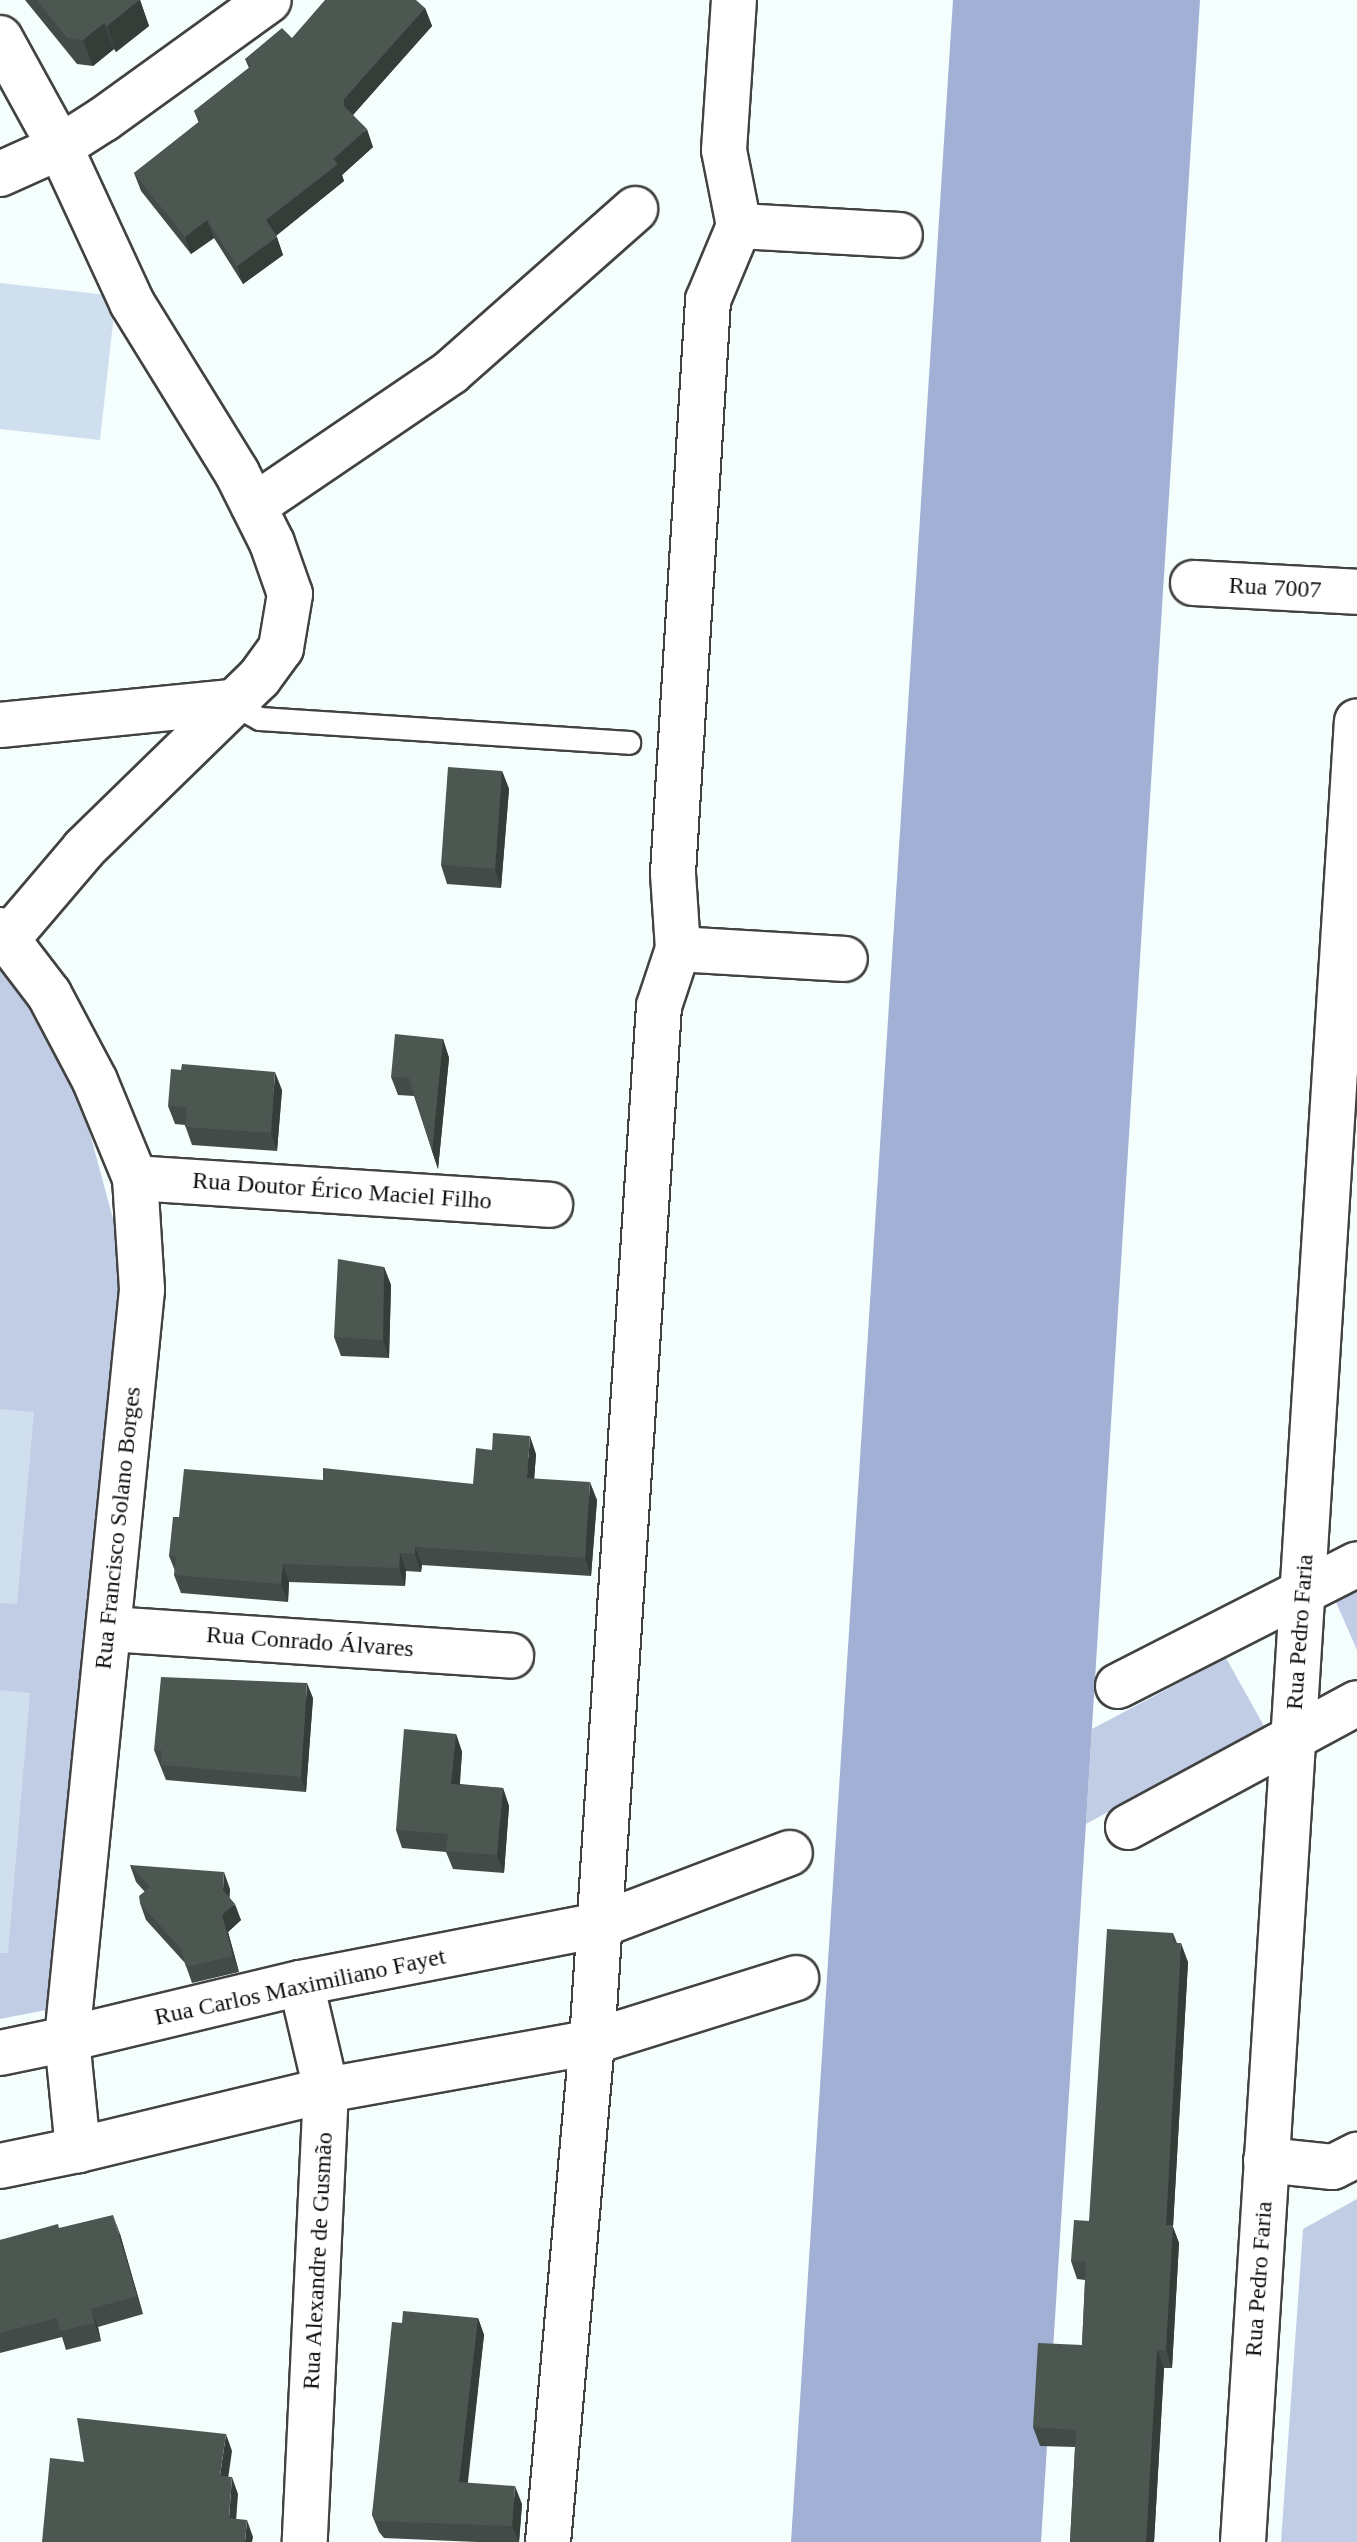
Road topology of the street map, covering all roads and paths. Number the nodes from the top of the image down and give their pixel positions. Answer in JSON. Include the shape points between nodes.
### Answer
{"nodes":[{"id":1,"x":269,"y":0,"type":"edge"},
{"id":2,"x":734,"y":0,"type":"edge"},
{"id":3,"x":0,"y":38,"type":"edge"},
{"id":4,"x":60,"y":147,"type":"junction"},
{"id":5,"x":0,"y":174,"type":"edge"},
{"id":6,"x":635,"y":209,"type":"dead end"},
{"id":7,"x":739,"y":226,"type":"junction"},
{"id":8,"x":900,"y":235,"type":"dead end"},
{"id":9,"x":254,"y":506,"type":"junction"},
{"id":10,"x":1193,"y":583,"type":"dead end"},
{"id":11,"x":1357,"y":592,"type":"edge"},
{"id":12,"x":229,"y":702,"type":"junction"},
{"id":13,"x":1357,"y":722,"type":"edge"},
{"id":14,"x":0,"y":725,"type":"edge"},
{"id":15,"x":629,"y":743,"type":"dead end"},
{"id":16,"x":5,"y":934,"type":"edge"},
{"id":17,"x":678,"y":949,"type":"junction"},
{"id":18,"x":845,"y":959,"type":"dead end"},
{"id":19,"x":1344,"y":1112,"type":"edge"},
{"id":20,"x":135,"y":1178,"type":"junction"},
{"id":21,"x":550,"y":1205,"type":"dead end"},
{"id":22,"x":1357,"y":1564,"type":"edge"},
{"id":23,"x":1303,"y":1592,"type":"junction"},
{"id":24,"x":109,"y":1629,"type":"junction"},
{"id":25,"x":511,"y":1656,"type":"dead end"},
{"id":26,"x":1118,"y":1686,"type":"dead end"},
{"id":27,"x":1357,"y":1703,"type":"edge"},
{"id":28,"x":1293,"y":1737,"type":"junction"},
{"id":29,"x":1128,"y":1827,"type":"dead end"},
{"id":30,"x":790,"y":1853,"type":"dead end"},
{"id":31,"x":600,"y":1925,"type":"junction"},
{"id":32,"x":796,"y":1978,"type":"dead end"},
{"id":33,"x":301,"y":1983,"type":"junction"},
{"id":34,"x":67,"y":2039,"type":"junction"},
{"id":35,"x":592,"y":2042,"type":"junction"},
{"id":36,"x":0,"y":2053,"type":"edge"},
{"id":37,"x":326,"y":2090,"type":"junction"},
{"id":38,"x":78,"y":2150,"type":"junction"},
{"id":39,"x":1357,"y":2155,"type":"edge"},
{"id":40,"x":1266,"y":2160,"type":"junction"},
{"id":41,"x":0,"y":2166,"type":"edge"},
{"id":42,"x":305,"y":2542,"type":"edge"},
{"id":43,"x":548,"y":2542,"type":"edge"},
{"id":44,"x":1243,"y":2542,"type":"edge"}],
"edges":[{"from":1,"to":4,"type":"street"},
{"from":2,"to":7,"type":"street","via":[[724,150]]},
{"from":3,"to":4,"type":"street"},
{"from":4,"to":5,"type":"street"},
{"from":4,"to":9,"type":"street","via":[[132,303]]},
{"from":6,"to":9,"type":"street","via":[[451,372]]},
{"from":7,"to":8,"type":"street"},
{"from":7,"to":17,"type":"street","via":[[708,300],[673,873]]},
{"from":9,"to":12,"type":"street","via":[[290,594],[281,648],[259,678]]},
{"from":10,"to":11,"type":"street","name":"Rua 7007"},
{"from":12,"to":14,"type":"street"},
{"from":12,"to":15,"type":"lane","via":[[260,719]]},
{"from":12,"to":16,"type":"street"},
{"from":13,"to":19,"type":"street","name":"Rua Pedro Faria"},
{"from":16,"to":20,"type":"street","name":"Rua Francisco Solano Borges","via":[[49,994],[95,1081]]},
{"from":17,"to":18,"type":"street"},
{"from":17,"to":31,"type":"street","via":[[659,1006]]},
{"from":19,"to":23,"type":"street","name":"Rua Pedro Faria"},
{"from":20,"to":21,"type":"street","name":"Rua Doutor Érico Maciel Filho"},
{"from":20,"to":24,"type":"street","name":"Rua Francisco Solano Borges","via":[[142,1290]]},
{"from":22,"to":23,"type":"street"},
{"from":23,"to":26,"type":"street"},
{"from":23,"to":28,"type":"street","name":"Rua Pedro Faria"},
{"from":24,"to":25,"type":"street","name":"Rua Conrado Álvares"},
{"from":24,"to":34,"type":"street","name":"Rua Francisco Solano Borges"},
{"from":27,"to":28,"type":"street"},
{"from":28,"to":29,"type":"street"},
{"from":28,"to":40,"type":"street","name":"Rua Pedro Faria"},
{"from":30,"to":31,"type":"street","name":"Rua Carlos Maximiliano Fayet"},
{"from":31,"to":33,"type":"street","name":"Rua Carlos Maximiliano Fayet"},
{"from":31,"to":35,"type":"street"},
{"from":32,"to":35,"type":"street"},
{"from":33,"to":34,"type":"street","name":"Rua Carlos Maximiliano Fayet"},
{"from":33,"to":37,"type":"street","name":"Rua Alexandre de Gusmão"},
{"from":34,"to":36,"type":"street","name":"Rua Carlos Maximiliano Fayet"},
{"from":34,"to":38,"type":"street","name":"Rua Francisco Solano Borges"},
{"from":35,"to":37,"type":"street"},
{"from":35,"to":43,"type":"street"},
{"from":37,"to":38,"type":"street"},
{"from":37,"to":42,"type":"street","name":"Rua Alexandre de Gusmão"},
{"from":38,"to":41,"type":"street"},
{"from":39,"to":40,"type":"street","via":[[1333,2167]]},
{"from":40,"to":44,"type":"street","name":"Rua Pedro Faria"}]}
